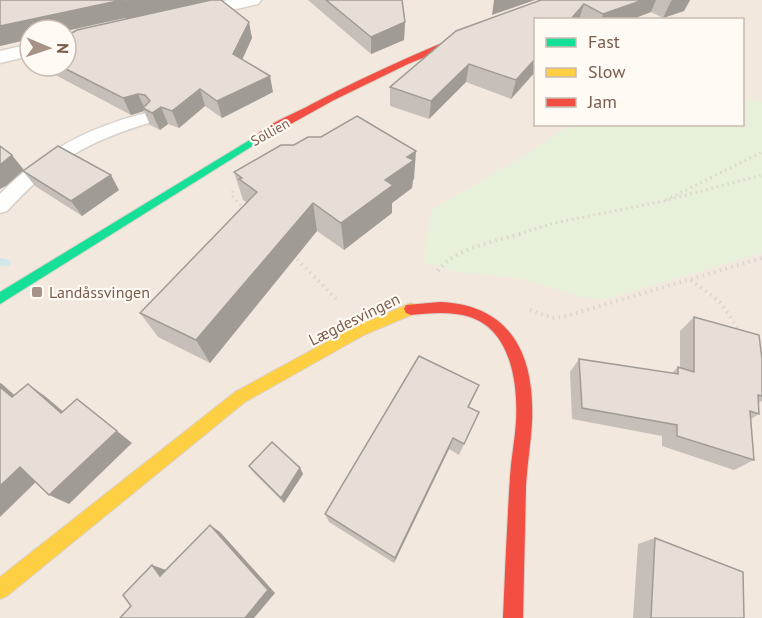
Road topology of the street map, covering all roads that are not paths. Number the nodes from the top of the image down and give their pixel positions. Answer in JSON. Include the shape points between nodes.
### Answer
{"nodes":[{"id":1,"x":252,"y":0,"type":"edge"},
{"id":2,"x":559,"y":0,"type":"edge"},
{"id":3,"x":166,"y":19,"type":"edge"},
{"id":4,"x":18,"y":53,"type":"edge"},
{"id":5,"x":0,"y":57,"type":"edge"},
{"id":6,"x":146,"y":118,"type":"edge"},
{"id":7,"x":0,"y":206,"type":"edge"},
{"id":8,"x":0,"y":299,"type":"edge"},
{"id":9,"x":0,"y":589,"type":"edge"},
{"id":10,"x":513,"y":618,"type":"edge"}],
"edges":[{"from":1,"to":3,"type":"street"},
{"from":2,"to":8,"type":"street","name":"Sollien","via":[[470,32],[334,97],[237,151]]},
{"from":4,"to":5,"type":"street"},
{"from":6,"to":7,"type":"lane","via":[[78,141],[39,166]]},
{"from":9,"to":10,"type":"street","name":"Lægdesvingen","via":[[240,397],[359,332],[411,309],[452,308],[487,319],[512,348],[522,377],[524,420]]}]}
